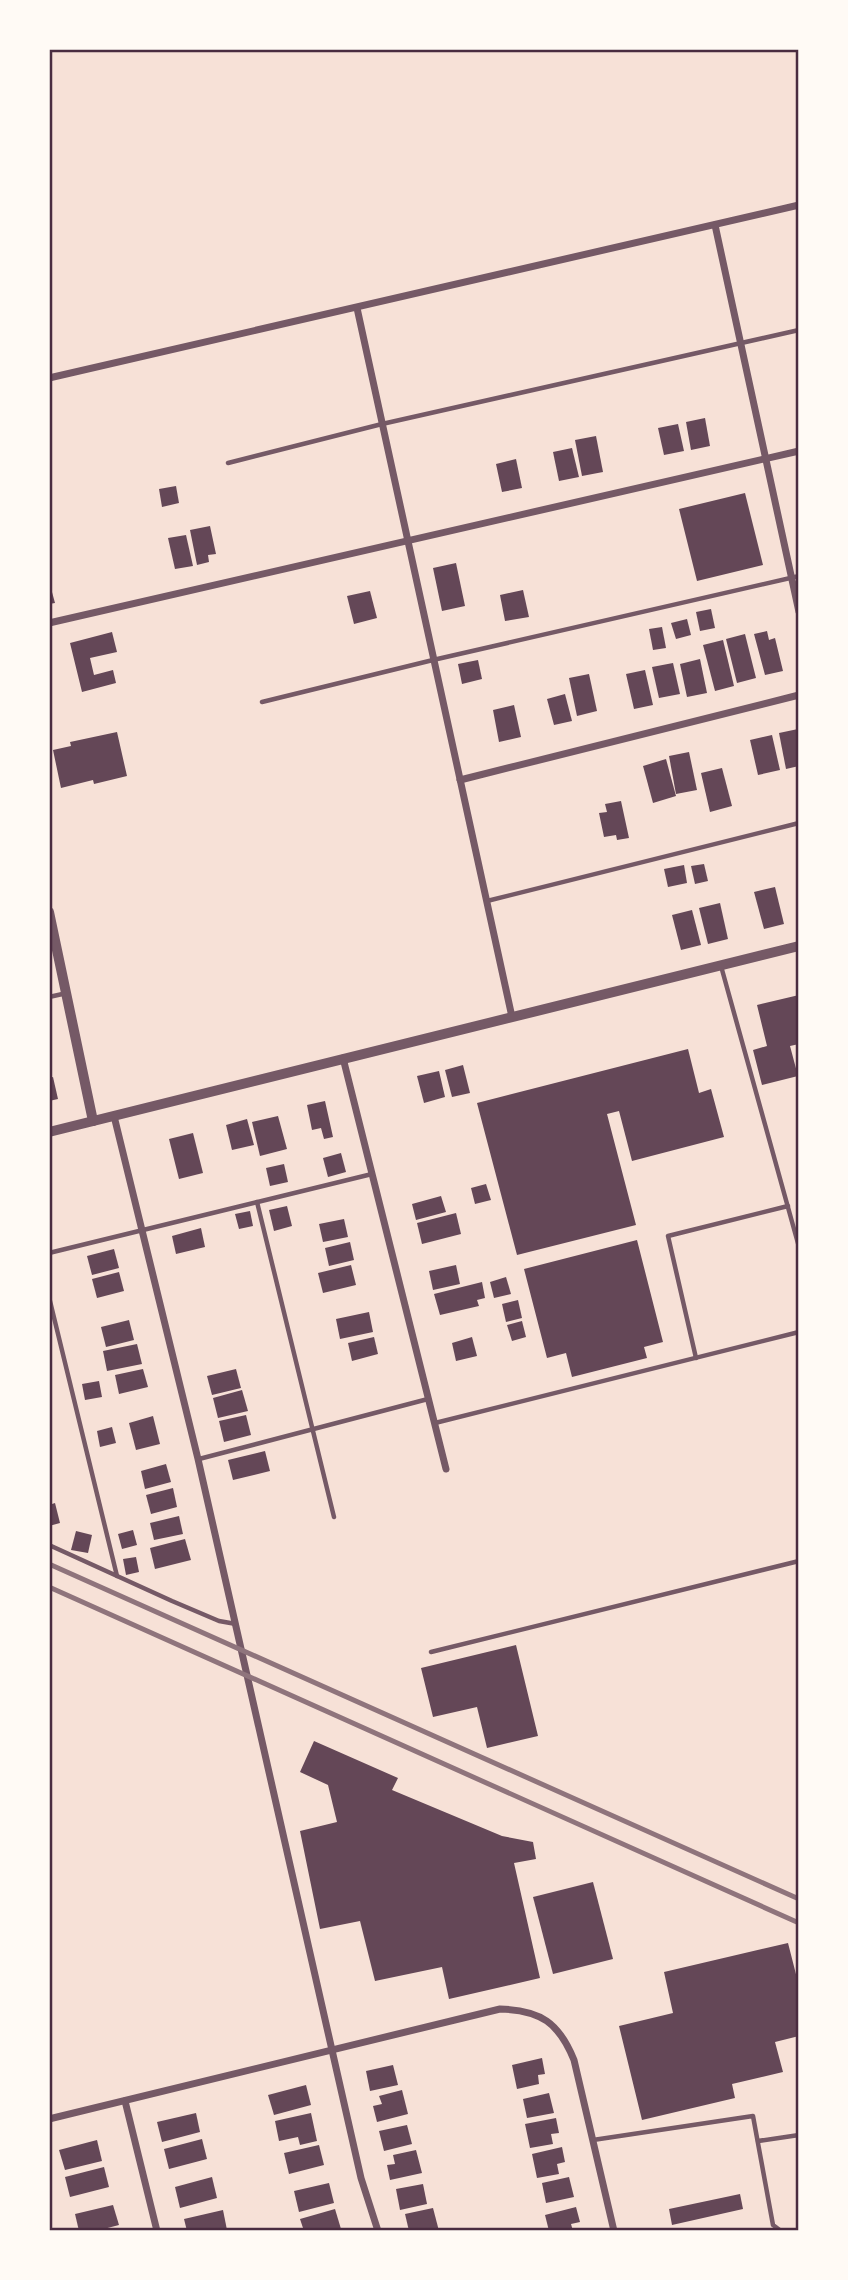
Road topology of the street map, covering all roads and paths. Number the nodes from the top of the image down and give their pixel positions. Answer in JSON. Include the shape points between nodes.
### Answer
{"nodes":[{"id":1,"x":799,"y":205,"type":"edge"},
{"id":2,"x":715,"y":225,"type":"junction"},
{"id":3,"x":357,"y":308,"type":"junction"},
{"id":4,"x":799,"y":330,"type":"edge"},
{"id":5,"x":740,"y":344,"type":"junction"},
{"id":6,"x":49,"y":378,"type":"edge"},
{"id":7,"x":382,"y":424,"type":"junction"},
{"id":8,"x":799,"y":451,"type":"edge"},
{"id":9,"x":765,"y":458,"type":"junction"},
{"id":10,"x":228,"y":463,"type":"dead end"},
{"id":11,"x":407,"y":540,"type":"junction"},
{"id":12,"x":795,"y":577,"type":"edge"},
{"id":13,"x":799,"y":612,"type":"edge"},
{"id":14,"x":49,"y":623,"type":"edge"},
{"id":15,"x":433,"y":660,"type":"junction"},
{"id":16,"x":799,"y":695,"type":"edge"},
{"id":17,"x":262,"y":702,"type":"dead end"},
{"id":18,"x":460,"y":780,"type":"junction"},
{"id":19,"x":799,"y":823,"type":"edge"},
{"id":20,"x":486,"y":901,"type":"junction"},
{"id":21,"x":49,"y":912,"type":"edge"},
{"id":22,"x":799,"y":946,"type":"edge"},
{"id":23,"x":721,"y":966,"type":"junction"},
{"id":24,"x":68,"y":993,"type":"junction"},
{"id":25,"x":49,"y":998,"type":"edge"},
{"id":26,"x":512,"y":1017,"type":"junction"},
{"id":27,"x":343,"y":1058,"type":"junction"},
{"id":28,"x":114,"y":1116,"type":"junction"},
{"id":29,"x":93,"y":1121,"type":"junction"},
{"id":30,"x":49,"y":1132,"type":"edge"},
{"id":31,"x":372,"y":1174,"type":"junction"},
{"id":32,"x":257,"y":1202,"type":"junction"},
{"id":33,"x":788,"y":1206,"type":"junction"},
{"id":34,"x":141,"y":1230,"type":"junction"},
{"id":35,"x":799,"y":1247,"type":"edge"},
{"id":36,"x":49,"y":1253,"type":"edge"},
{"id":37,"x":49,"y":1297,"type":"edge"},
{"id":38,"x":799,"y":1332,"type":"edge"},
{"id":39,"x":696,"y":1358,"type":"junction"},
{"id":40,"x":428,"y":1399,"type":"junction"},
{"id":41,"x":434,"y":1423,"type":"junction"},
{"id":42,"x":313,"y":1430,"type":"junction"},
{"id":43,"x":198,"y":1459,"type":"junction"},
{"id":44,"x":446,"y":1469,"type":"dead end"},
{"id":45,"x":334,"y":1517,"type":"dead end"},
{"id":46,"x":49,"y":1545,"type":"edge"},
{"id":47,"x":799,"y":1561,"type":"edge"},
{"id":48,"x":117,"y":1576,"type":"junction"},
{"id":49,"x":236,"y":1625,"type":"junction"},
{"id":50,"x":431,"y":1652,"type":"dead end"},
{"id":51,"x":333,"y":2050,"type":"junction"},
{"id":52,"x":125,"y":2101,"type":"junction"},
{"id":53,"x":49,"y":2119,"type":"edge"},
{"id":54,"x":799,"y":2135,"type":"edge"},
{"id":55,"x":593,"y":2140,"type":"junction"},
{"id":56,"x":758,"y":2141,"type":"junction"},
{"id":57,"x":157,"y":2231,"type":"edge"},
{"id":58,"x":378,"y":2231,"type":"edge"},
{"id":59,"x":614,"y":2231,"type":"edge"},
{"id":60,"x":780,"y":2231,"type":"edge"}],
"edges":[{"from":1,"to":2,"type":"street"},
{"from":2,"to":3,"type":"street"},
{"from":2,"to":5,"type":"street"},
{"from":3,"to":6,"type":"street"},
{"from":3,"to":7,"type":"street"},
{"from":4,"to":5,"type":"lane"},
{"from":5,"to":7,"type":"lane"},
{"from":5,"to":9,"type":"street"},
{"from":7,"to":10,"type":"lane"},
{"from":7,"to":11,"type":"street"},
{"from":8,"to":9,"type":"street"},
{"from":9,"to":11,"type":"street"},
{"from":9,"to":12,"type":"street"},
{"from":11,"to":14,"type":"street"},
{"from":11,"to":15,"type":"street"},
{"from":12,"to":13,"type":"street"},
{"from":12,"to":15,"type":"lane"},
{"from":15,"to":17,"type":"lane"},
{"from":15,"to":18,"type":"street"},
{"from":16,"to":18,"type":"street"},
{"from":18,"to":20,"type":"street"},
{"from":19,"to":20,"type":"lane"},
{"from":20,"to":26,"type":"street"},
{"from":21,"to":24,"type":"street"},
{"from":22,"to":23,"type":"street"},
{"from":23,"to":26,"type":"street"},
{"from":23,"to":33,"type":"lane"},
{"from":24,"to":25,"type":"lane"},
{"from":24,"to":29,"type":"street"},
{"from":26,"to":27,"type":"street"},
{"from":27,"to":28,"type":"street"},
{"from":27,"to":31,"type":"street"},
{"from":28,"to":29,"type":"street"},
{"from":28,"to":34,"type":"street"},
{"from":29,"to":30,"type":"street"},
{"from":31,"to":32,"type":"lane"},
{"from":31,"to":40,"type":"street"},
{"from":32,"to":34,"type":"lane"},
{"from":32,"to":42,"type":"lane"},
{"from":33,"to":35,"type":"lane"},
{"from":33,"to":39,"type":"lane","via":[[668,1236]]},
{"from":34,"to":36,"type":"lane"},
{"from":34,"to":43,"type":"street"},
{"from":37,"to":48,"type":"lane"},
{"from":38,"to":39,"type":"lane"},
{"from":39,"to":41,"type":"lane"},
{"from":40,"to":41,"type":"street"},
{"from":40,"to":42,"type":"lane"},
{"from":41,"to":44,"type":"street"},
{"from":42,"to":43,"type":"lane"},
{"from":42,"to":45,"type":"lane"},
{"from":43,"to":49,"type":"street"},
{"from":46,"to":48,"type":"lane"},
{"from":47,"to":50,"type":"lane"},
{"from":48,"to":49,"type":"lane"},
{"from":49,"to":51,"type":"street"},
{"from":51,"to":52,"type":"street"},
{"from":51,"to":55,"type":"street","via":[[500,2009],[535,2015],[562,2034],[575,2060]]},
{"from":51,"to":58,"type":"street","via":[[361,2178]]},
{"from":52,"to":53,"type":"street"},
{"from":52,"to":57,"type":"street"},
{"from":54,"to":56,"type":"lane"},
{"from":55,"to":56,"type":"lane","via":[[753,2116]]},
{"from":55,"to":59,"type":"street"},
{"from":56,"to":60,"type":"lane","via":[[773,2225]]}]}
